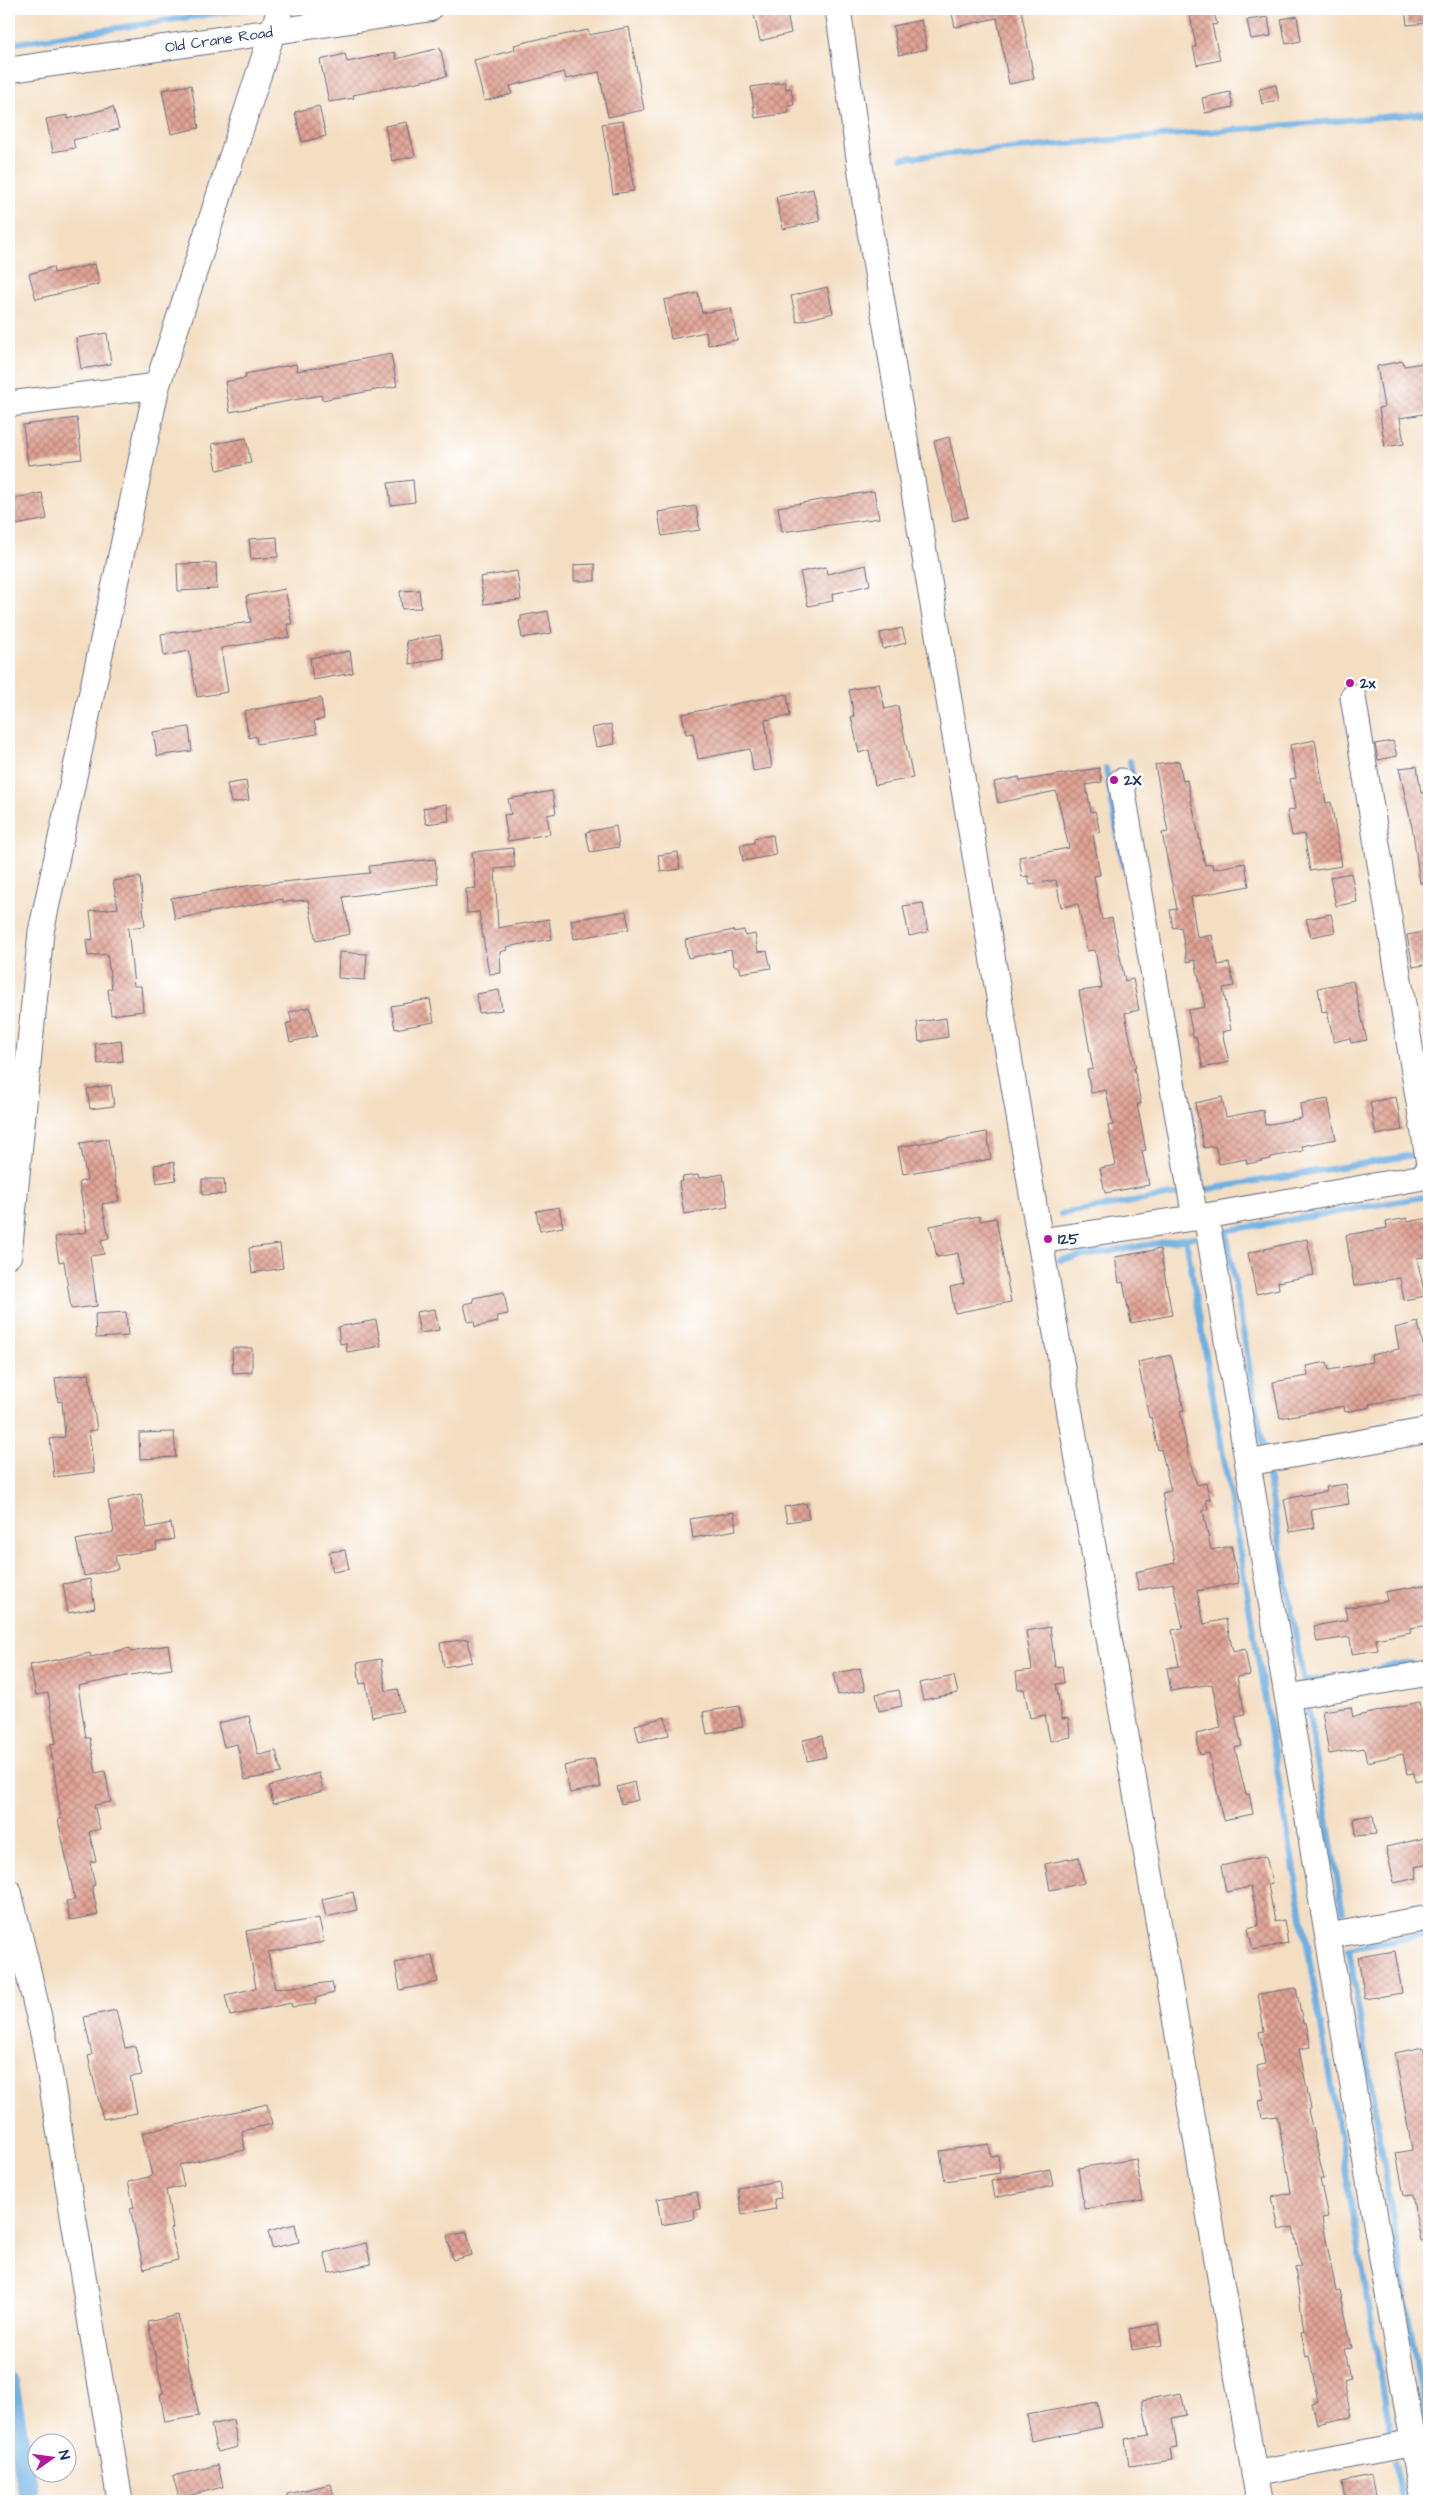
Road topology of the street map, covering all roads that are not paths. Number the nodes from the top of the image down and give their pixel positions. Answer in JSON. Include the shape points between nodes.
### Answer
{"nodes":[{"id":1,"x":429,"y":9,"type":"edge"},
{"id":2,"x":838,"y":9,"type":"edge"},
{"id":3,"x":276,"y":20,"type":"edge"},
{"id":4,"x":9,"y":70,"type":"edge"},
{"id":5,"x":157,"y":386,"type":"junction"},
{"id":6,"x":9,"y":404,"type":"edge"},
{"id":7,"x":1353,"y":697,"type":"dead end"},
{"id":8,"x":1121,"y":781,"type":"dead end"},
{"id":9,"x":1429,"y":1164,"type":"edge"},
{"id":10,"x":1429,"y":1176,"type":"edge"},
{"id":11,"x":1200,"y":1217,"type":"junction"},
{"id":12,"x":1040,"y":1240,"type":"junction"},
{"id":13,"x":9,"y":1255,"type":"edge"},
{"id":14,"x":1429,"y":1430,"type":"edge"},
{"id":15,"x":1248,"y":1463,"type":"junction"},
{"id":16,"x":1429,"y":1673,"type":"edge"},
{"id":17,"x":1288,"y":1697,"type":"junction"},
{"id":18,"x":9,"y":1892,"type":"edge"},
{"id":19,"x":1429,"y":1918,"type":"edge"},
{"id":20,"x":1328,"y":1936,"type":"junction"},
{"id":21,"x":1420,"y":2441,"type":"edge"},
{"id":22,"x":1254,"y":2474,"type":"junction"},
{"id":23,"x":120,"y":2501,"type":"edge"},
{"id":24,"x":1259,"y":2501,"type":"edge"},
{"id":25,"x":1423,"y":2501,"type":"edge"}],
"edges":[{"from":1,"to":3,"type":"street","name":"Old Crane Road"},
{"from":2,"to":12,"type":"street","via":[[867,211]]},
{"from":3,"to":4,"type":"street","name":"Old Crane Road"},
{"from":3,"to":5,"type":"street"},
{"from":5,"to":6,"type":"street"},
{"from":5,"to":13,"type":"street","via":[[40,932]]},
{"from":7,"to":9,"type":"street"},
{"from":8,"to":11,"type":"street"},
{"from":10,"to":11,"type":"street"},
{"from":11,"to":12,"type":"street"},
{"from":11,"to":15,"type":"street"},
{"from":12,"to":22,"type":"street"},
{"from":14,"to":15,"type":"street"},
{"from":15,"to":17,"type":"street"},
{"from":16,"to":17,"type":"street"},
{"from":17,"to":20,"type":"street"},
{"from":18,"to":23,"type":"street","via":[[44,2038]]},
{"from":19,"to":20,"type":"street"},
{"from":20,"to":21,"type":"street"},
{"from":21,"to":22,"type":"street"},
{"from":21,"to":25,"type":"street"},
{"from":22,"to":24,"type":"street"}]}
